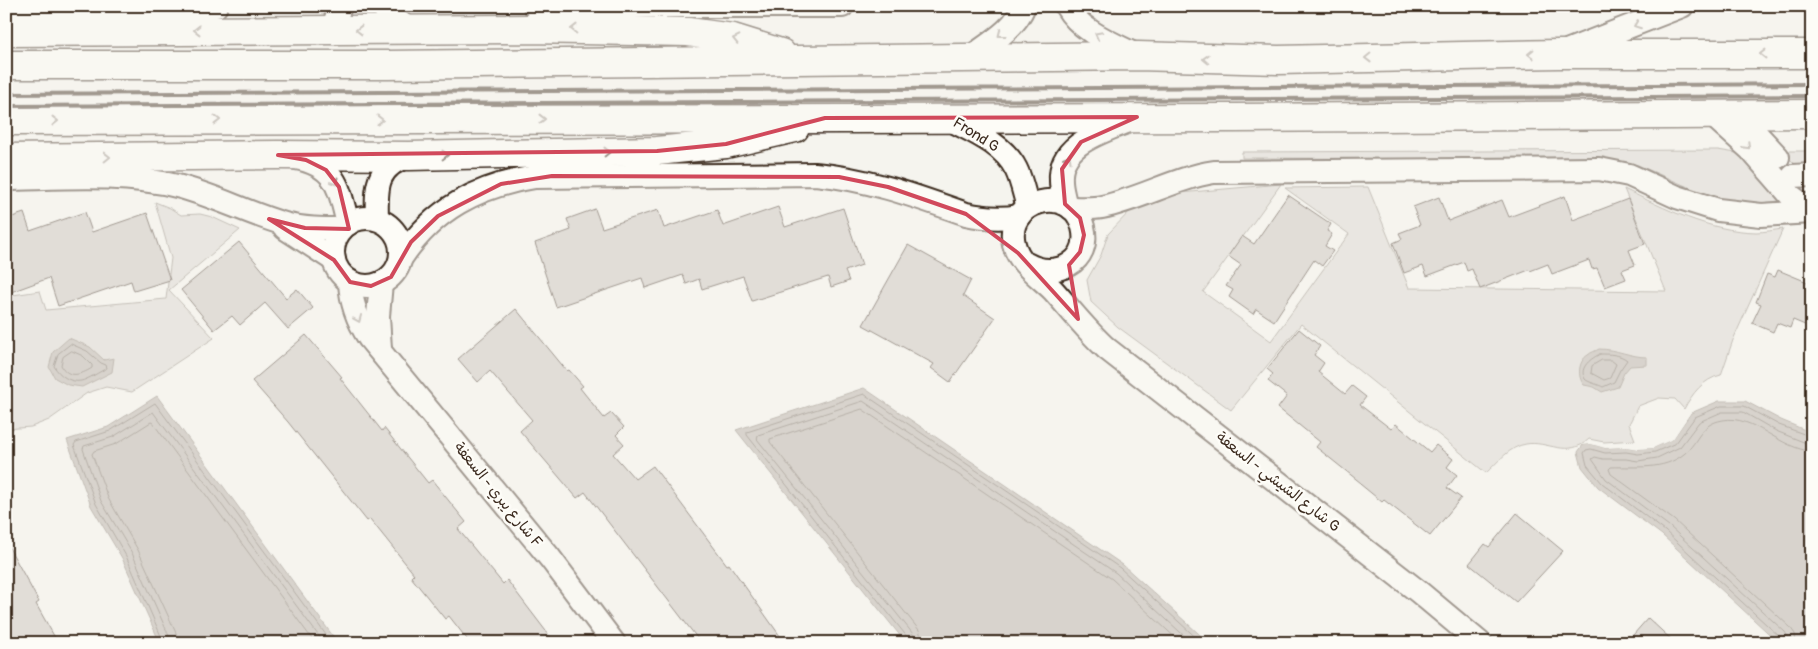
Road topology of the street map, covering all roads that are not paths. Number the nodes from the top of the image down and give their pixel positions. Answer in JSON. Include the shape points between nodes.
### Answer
{"nodes":[{"id":1,"x":216,"y":6,"type":"edge"},
{"id":2,"x":382,"y":6,"type":"edge"},
{"id":3,"x":535,"y":6,"type":"edge"},
{"id":4,"x":842,"y":6,"type":"edge"},
{"id":5,"x":1024,"y":6,"type":"edge"},
{"id":6,"x":1066,"y":6,"type":"edge"},
{"id":7,"x":1682,"y":6,"type":"edge"},
{"id":8,"x":6,"y":11,"type":"edge"},
{"id":9,"x":335,"y":18,"type":"edge"},
{"id":10,"x":413,"y":30,"type":"junction"},
{"id":11,"x":6,"y":32,"type":"edge"},
{"id":12,"x":1558,"y":54,"type":"junction"},
{"id":13,"x":1812,"y":54,"type":"edge"},
{"id":14,"x":1138,"y":56,"type":"junction"},
{"id":15,"x":971,"y":58,"type":"junction"},
{"id":16,"x":799,"y":60,"type":"junction"},
{"id":17,"x":6,"y":65,"type":"edge"},
{"id":18,"x":1711,"y":114,"type":"junction"},
{"id":19,"x":1738,"y":114,"type":"junction"},
{"id":20,"x":1812,"y":114,"type":"edge"},
{"id":21,"x":1137,"y":117,"type":"junction"},
{"id":22,"x":826,"y":118,"type":"junction"},
{"id":23,"x":947,"y":118,"type":"junction"},
{"id":24,"x":6,"y":121,"type":"edge"},
{"id":25,"x":278,"y":155,"type":"junction"},
{"id":26,"x":409,"y":156,"type":"junction"},
{"id":27,"x":6,"y":158,"type":"edge"},
{"id":28,"x":1802,"y":175,"type":"edge"},
{"id":29,"x":6,"y":179,"type":"edge"},
{"id":30,"x":1142,"y":194,"type":"junction"},
{"id":31,"x":454,"y":205,"type":"junction"},
{"id":32,"x":1068,"y":206,"type":"junction"},
{"id":33,"x":1024,"y":211,"type":"junction"},
{"id":34,"x":1812,"y":211,"type":"edge"},
{"id":35,"x":966,"y":214,"type":"junction"},
{"id":36,"x":269,"y":219,"type":"junction"},
{"id":37,"x":383,"y":222,"type":"junction"},
{"id":38,"x":345,"y":226,"type":"junction"},
{"id":39,"x":1083,"y":244,"type":"junction"},
{"id":40,"x":401,"y":258,"type":"junction"},
{"id":41,"x":1022,"y":259,"type":"junction"},
{"id":42,"x":334,"y":260,"type":"junction"},
{"id":43,"x":1069,"y":265,"type":"junction"},
{"id":44,"x":350,"y":282,"type":"junction"},
{"id":45,"x":381,"y":283,"type":"junction"},
{"id":46,"x":1078,"y":319,"type":"junction"},
{"id":47,"x":380,"y":349,"type":"junction"},
{"id":48,"x":614,"y":643,"type":"edge"},
{"id":49,"x":1480,"y":643,"type":"edge"}],
"edges":[{"from":1,"to":8,"type":"street","via":[[185,11]]},
{"from":2,"to":10,"type":"street","via":[[401,24]]},
{"from":3,"to":4,"type":"street"},
{"from":5,"to":15,"type":"street","one_way":true,"via":[[1012,26]]},
{"from":14,"to":6,"type":"street","one_way":true,"via":[[1080,24]]},
{"from":7,"to":12,"type":"street","one_way":true},
{"from":10,"to":9,"type":"main road","one_way":true},
{"from":9,"to":11,"type":"main road","one_way":true},
{"from":16,"to":10,"type":"main road","one_way":true,"via":[[733,38],[688,32]]},
{"from":13,"to":12,"type":"main road","one_way":true},
{"from":12,"to":14,"type":"main road","one_way":true,"via":[[1268,60]]},
{"from":14,"to":15,"type":"main road"},
{"from":15,"to":16,"type":"main road"},
{"from":16,"to":17,"type":"main road"},
{"from":18,"to":19,"type":"main road"},
{"from":18,"to":21,"type":"main road"},
{"from":18,"to":34,"type":"street","one_way":true,"via":[[1750,149],[1790,196]]},
{"from":19,"to":20,"type":"main road"},
{"from":19,"to":28,"type":"street"},
{"from":21,"to":23,"type":"main road"},
{"from":32,"to":21,"type":"street","one_way":true,"via":[[1060,180],[1072,150],[1091,137]]},
{"from":22,"to":23,"type":"main road"},
{"from":24,"to":22,"type":"main road","one_way":true},
{"from":26,"to":22,"type":"main road","one_way":true,"via":[[691,149],[759,138]]},
{"from":23,"to":33,"type":"street","name":"Frond G","via":[[999,148],[1008,157],[1020,178]]},
{"from":25,"to":26,"type":"main road"},
{"from":27,"to":25,"type":"main road","one_way":true},
{"from":25,"to":38,"type":"street","one_way":true,"via":[[306,160],[334,178],[339,187]]},
{"from":26,"to":37,"type":"street","via":[[393,163],[381,176],[376,192]]},
{"from":28,"to":34,"type":"street"},
{"from":29,"to":36,"type":"street","via":[[116,178],[159,182]]},
{"from":30,"to":32,"type":"street","via":[[1100,207]]},
{"from":30,"to":34,"type":"street","via":[[1178,180],[1214,172],[1599,170],[1629,175],[1677,197],[1718,210],[1761,215]]},
{"from":30,"to":39,"type":"street","via":[[1105,220]]},
{"from":31,"to":35,"type":"street","via":[[501,184],[535,178],[814,174],[888,187]]},
{"from":31,"to":37,"type":"street","via":[[422,218]]},
{"from":31,"to":40,"type":"street","via":[[424,228]]},
{"from":32,"to":33,"type":"street","via":[[1046,200]]},
{"from":32,"to":39,"type":"street","via":[[1080,218]]},
{"from":33,"to":35,"type":"street","via":[[993,218]]},
{"from":33,"to":41,"type":"street","via":[[1015,224],[1013,234]]},
{"from":35,"to":41,"type":"street","name":"شارع الشيشي - السعفة G","via":[[993,232]]},
{"from":36,"to":38,"type":"street","via":[[305,228]]},
{"from":36,"to":42,"type":"street"},
{"from":37,"to":38,"type":"street","via":[[367,218]]},
{"from":37,"to":40,"type":"street","via":[[399,240]]},
{"from":38,"to":42,"type":"street","via":[[334,243]]},
{"from":39,"to":43,"type":"street"},
{"from":40,"to":45,"type":"street","via":[[391,277]]},
{"from":41,"to":43,"type":"street","via":[[1034,268],[1052,271]]},
{"from":41,"to":46,"type":"street","name":"شارع الشيشي - السعفة G"},
{"from":42,"to":44,"type":"street","via":[[341,274]]},
{"from":43,"to":46,"type":"street","name":"شارع الشيشي - السعفة G","via":[[1070,292]]},
{"from":44,"to":45,"type":"street","via":[[371,286]]},
{"from":44,"to":47,"type":"street","name":"شارع يبري - السعفة F","one_way":true,"via":[[360,326]]},
{"from":45,"to":47,"type":"street"},
{"from":46,"to":49,"type":"street","name":"شارع الشيشي - السعفة G","via":[[1107,349]]},
{"from":47,"to":48,"type":"street","name":"شارع يبري - السعفة F","via":[[550,558]]}]}
